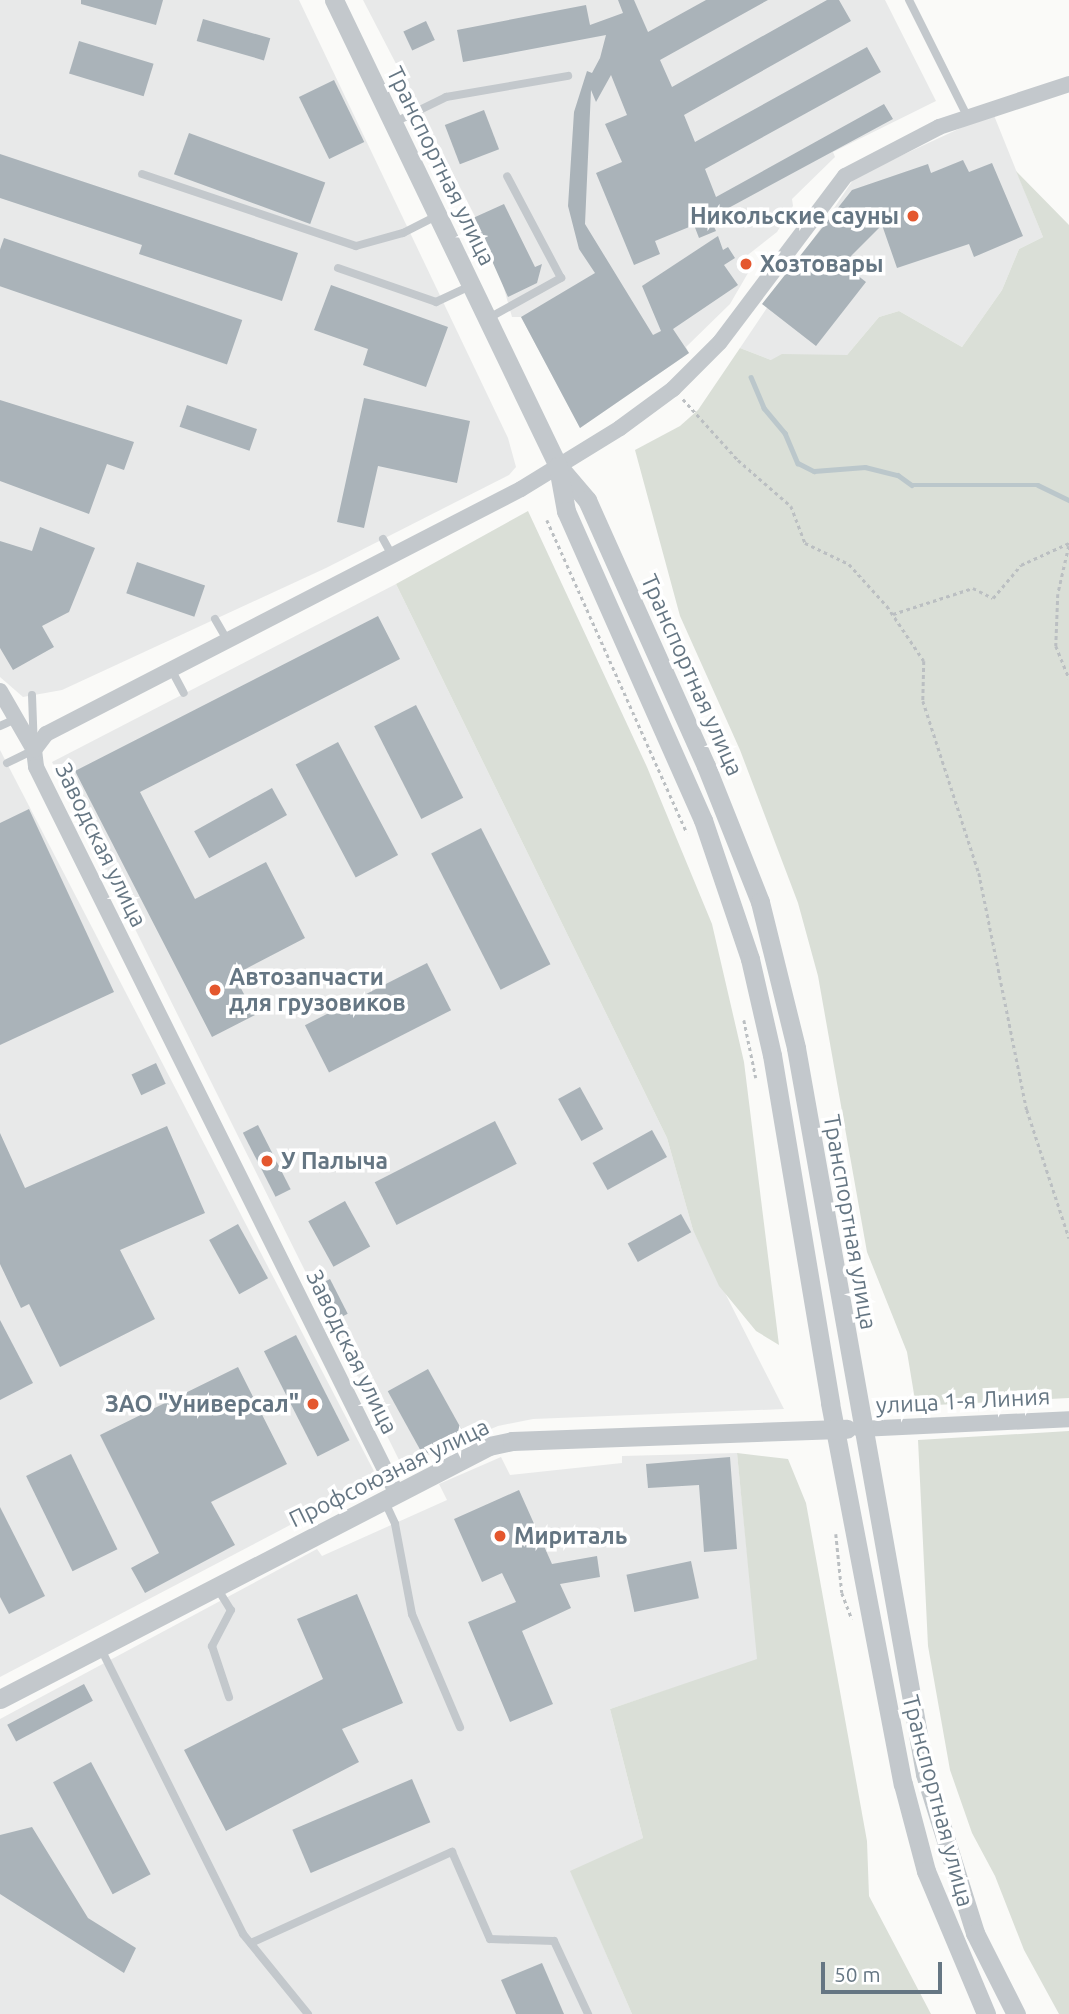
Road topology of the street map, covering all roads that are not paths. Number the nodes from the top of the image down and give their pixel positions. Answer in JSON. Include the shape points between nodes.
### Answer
{"nodes":[{"id":1,"x":334,"y":0,"type":"edge"},
{"id":2,"x":909,"y":0,"type":"edge"},
{"id":3,"x":568,"y":76,"type":"dead end"},
{"id":4,"x":1069,"y":84,"type":"edge"},
{"id":5,"x":967,"y":116,"type":"junction"},
{"id":6,"x":393,"y":123,"type":"junction"},
{"id":7,"x":142,"y":174,"type":"dead end"},
{"id":8,"x":507,"y":176,"type":"dead end"},
{"id":9,"x":438,"y":216,"type":"junction"},
{"id":10,"x":338,"y":268,"type":"dead end"},
{"id":11,"x":471,"y":286,"type":"junction"},
{"id":12,"x":487,"y":319,"type":"junction"},
{"id":13,"x":558,"y":466,"type":"junction"},
{"id":14,"x":383,"y":539,"type":"dead end"},
{"id":15,"x":392,"y":555,"type":"junction"},
{"id":16,"x":215,"y":619,"type":"dead end"},
{"id":17,"x":227,"y":640,"type":"junction"},
{"id":18,"x":171,"y":669,"type":"junction"},
{"id":19,"x":0,"y":691,"type":"edge"},
{"id":20,"x":184,"y":694,"type":"dead end"},
{"id":21,"x":32,"y":695,"type":"dead end"},
{"id":22,"x":16,"y":719,"type":"junction"},
{"id":23,"x":0,"y":726,"type":"edge"},
{"id":24,"x":34,"y":750,"type":"junction"},
{"id":25,"x":7,"y":764,"type":"dead end"},
{"id":26,"x":1069,"y":1419,"type":"edge"},
{"id":27,"x":860,"y":1429,"type":"junction"},
{"id":28,"x":836,"y":1430,"type":"junction"},
{"id":29,"x":390,"y":1497,"type":"junction"},
{"id":30,"x":217,"y":1588,"type":"junction"},
{"id":31,"x":100,"y":1647,"type":"junction"},
{"id":32,"x":229,"y":1697,"type":"dead end"},
{"id":33,"x":0,"y":1699,"type":"edge"},
{"id":34,"x":460,"y":1727,"type":"dead end"},
{"id":35,"x":251,"y":1943,"type":"junction"},
{"id":36,"x":308,"y":2014,"type":"edge"},
{"id":37,"x":588,"y":2014,"type":"edge"},
{"id":38,"x":986,"y":2014,"type":"edge"},
{"id":39,"x":1016,"y":2014,"type":"edge"}],
"edges":[{"from":1,"to":6,"type":"street","name":"Транспортная улица"},
{"from":2,"to":5,"type":"lane"},
{"from":3,"to":6,"type":"lane","via":[[446,97]]},
{"from":4,"to":5,"type":"street","name":"Заводская улица"},
{"from":5,"to":13,"type":"street","name":"Заводская улица","via":[[881,154],[845,176],[720,342],[673,389]]},
{"from":6,"to":9,"type":"street","name":"Транспортная улица"},
{"from":7,"to":9,"type":"lane","via":[[356,246],[403,233]]},
{"from":8,"to":12,"type":"lane","via":[[561,278]]},
{"from":9,"to":11,"type":"street","name":"Транспортная улица"},
{"from":10,"to":11,"type":"lane","via":[[436,302]]},
{"from":11,"to":12,"type":"street","name":"Транспортная улица"},
{"from":12,"to":13,"type":"street","name":"Транспортная улица"},
{"from":13,"to":15,"type":"street","name":"Заводская улица"},
{"from":13,"to":27,"type":"street","name":"Транспортная улица","via":[[587,500],[706,766],[760,902],[796,1048]]},
{"from":13,"to":28,"type":"street","name":"Транспортная улица","via":[[566,511],[702,820],[750,959],[772,1055]]},
{"from":14,"to":15,"type":"lane"},
{"from":15,"to":17,"type":"street","name":"Заводская улица"},
{"from":16,"to":17,"type":"lane"},
{"from":17,"to":18,"type":"street","name":"Заводская улица"},
{"from":18,"to":20,"type":"lane"},
{"from":18,"to":24,"type":"street","name":"Заводская улица","via":[[46,734]]},
{"from":19,"to":22,"type":"street"},
{"from":21,"to":24,"type":"lane"},
{"from":22,"to":23,"type":"lane"},
{"from":22,"to":24,"type":"street"},
{"from":24,"to":25,"type":"lane"},
{"from":24,"to":29,"type":"street","name":"Заводская улица","via":[[36,767]]},
{"from":26,"to":27,"type":"street","name":"улица 1-я Линия"},
{"from":27,"to":28,"type":"street","name":"Профсоюзная улица"},
{"from":27,"to":39,"type":"street","name":"Транспортная улица","via":[[925,1774],[975,1933]]},
{"from":28,"to":29,"type":"street","name":"Профсоюзная улица","via":[[512,1441],[489,1446]]},
{"from":28,"to":38,"type":"street","name":"Транспортная улица","via":[[902,1784],[926,1871]]},
{"from":29,"to":30,"type":"street","name":"Профсоюзная улица"},
{"from":29,"to":34,"type":"lane","via":[[412,1614]]},
{"from":30,"to":31,"type":"street","name":"Профсоюзная улица"},
{"from":30,"to":32,"type":"lane","via":[[231,1610],[212,1646]]},
{"from":31,"to":33,"type":"street","name":"Профсоюзная улица"},
{"from":31,"to":35,"type":"lane"},
{"from":35,"to":36,"type":"lane"},
{"from":35,"to":37,"type":"lane","via":[[452,1852],[490,1939],[554,1941]]}]}
